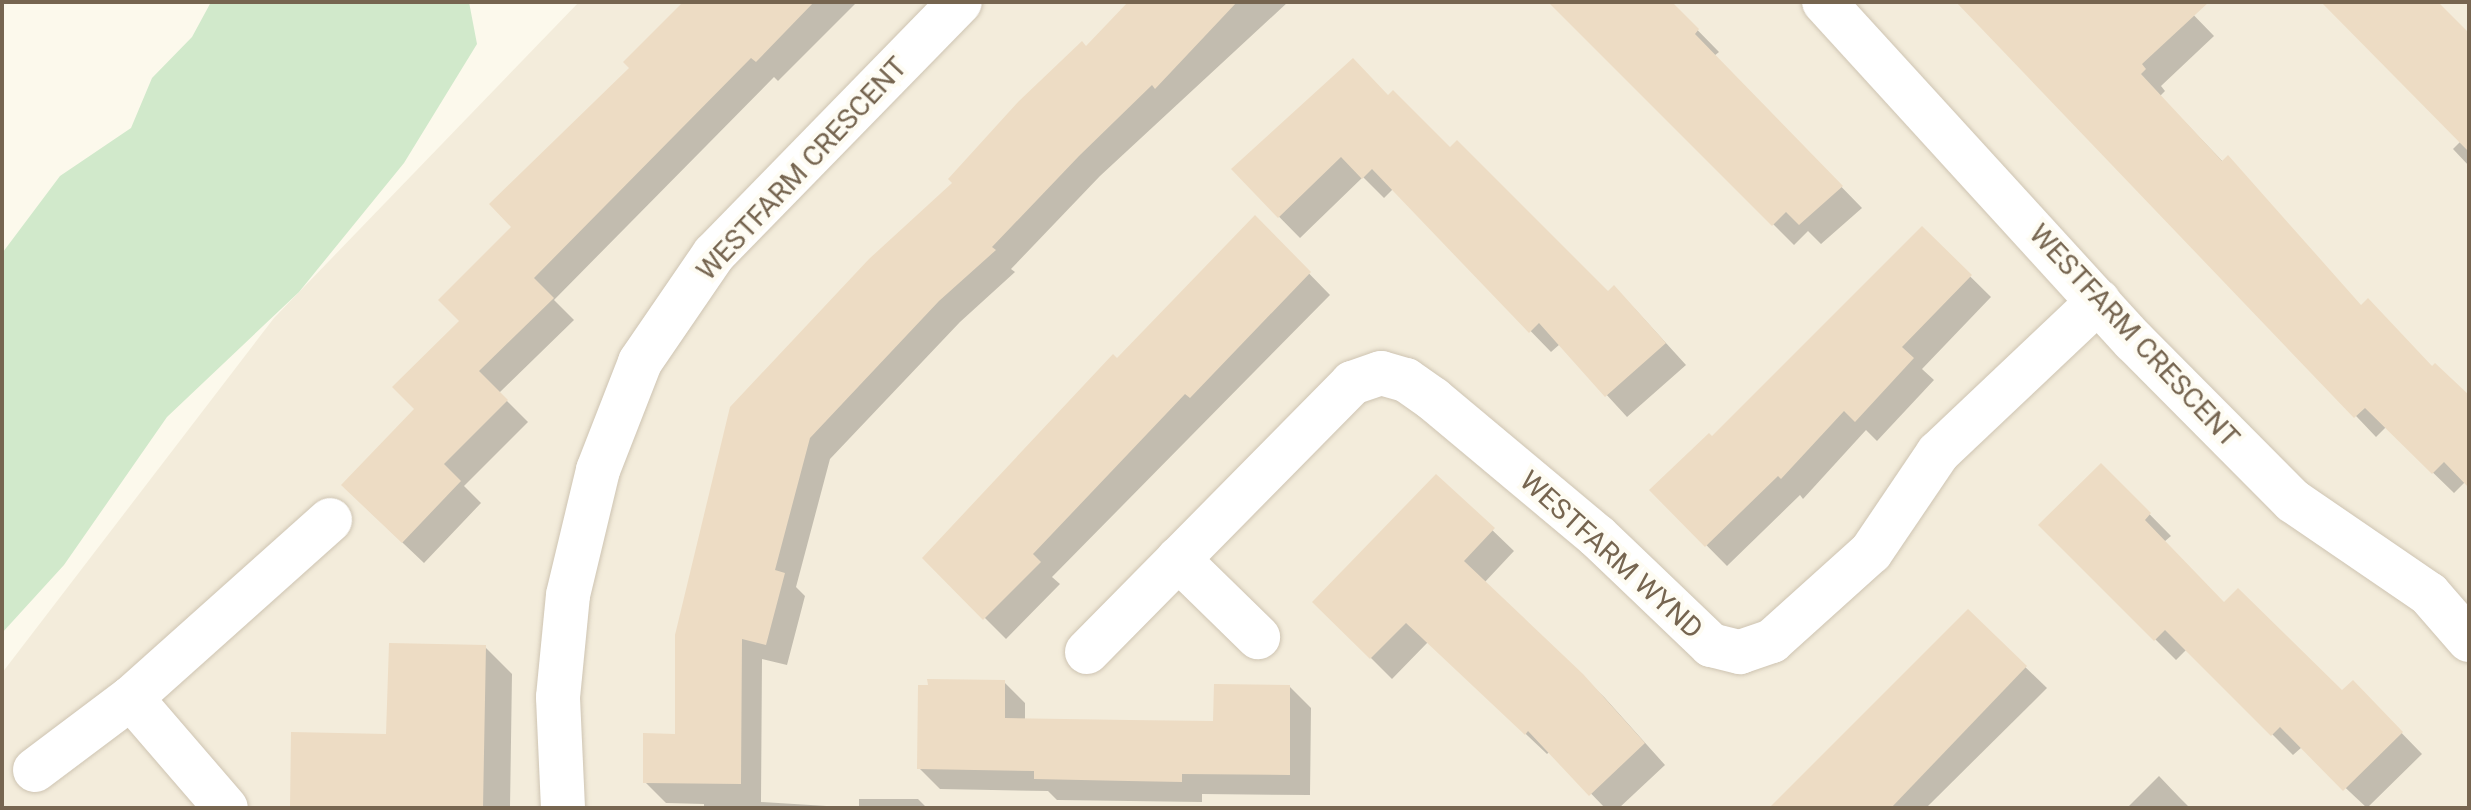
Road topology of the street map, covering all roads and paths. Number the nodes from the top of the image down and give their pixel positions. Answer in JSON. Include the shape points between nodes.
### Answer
{"nodes":[{"id":1,"x":960,"y":2,"type":"edge"},
{"id":2,"x":1824,"y":2,"type":"edge"},
{"id":3,"x":2099,"y":301,"type":"junction"},
{"id":4,"x":330,"y":520,"type":"dead end"},
{"id":5,"x":1178,"y":559,"type":"junction"},
{"id":6,"x":1258,"y":637,"type":"dead end"},
{"id":7,"x":2469,"y":640,"type":"edge"},
{"id":8,"x":1087,"y":652,"type":"dead end"},
{"id":9,"x":131,"y":698,"type":"junction"},
{"id":10,"x":35,"y":770,"type":"dead end"},
{"id":11,"x":226,"y":808,"type":"edge"},
{"id":12,"x":563,"y":808,"type":"edge"}],
"edges":[{"from":1,"to":12,"type":"street","name":"WESTFARM CRESCENT","via":[[714,254],[640,362],[598,470],[568,595],[558,697]]},
{"from":2,"to":3,"type":"street","name":"WESTFARM CRESCENT"},
{"from":3,"to":5,"type":"street","name":"WESTFARM WYND","via":[[1938,453],[1871,552],[1772,641],[1740,652],[1711,645],[1597,536],[1433,399],[1406,380],[1381,373],[1352,383]]},
{"from":3,"to":7,"type":"street","name":"WESTFARM CRESCENT","via":[[2293,501],[2429,594]]},
{"from":4,"to":9,"type":"street"},
{"from":5,"to":6,"type":"street"},
{"from":5,"to":8,"type":"street","name":"WESTFARM WYND"},
{"from":9,"to":10,"type":"street"},
{"from":9,"to":11,"type":"street"}]}
